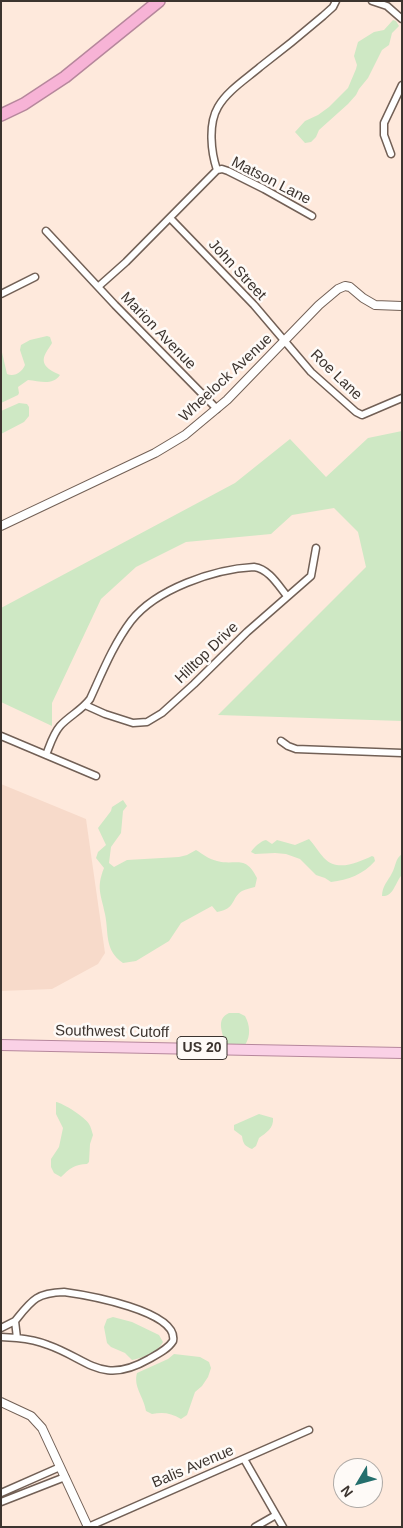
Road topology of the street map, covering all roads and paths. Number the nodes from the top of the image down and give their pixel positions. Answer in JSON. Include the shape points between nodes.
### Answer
{"nodes":[{"id":1,"x":148,"y":1,"type":"edge"},
{"id":2,"x":159,"y":1,"type":"edge"},
{"id":3,"x":336,"y":1,"type":"edge"},
{"id":4,"x":372,"y":1,"type":"edge"},
{"id":5,"x":402,"y":19,"type":"edge"},
{"id":6,"x":402,"y":85,"type":"edge"},
{"id":7,"x":1,"y":108,"type":"edge"},
{"id":8,"x":1,"y":114,"type":"edge"},
{"id":9,"x":391,"y":154,"type":"dead end"},
{"id":10,"x":218,"y":170,"type":"junction"},
{"id":11,"x":312,"y":216,"type":"dead end"},
{"id":12,"x":170,"y":218,"type":"junction"},
{"id":13,"x":46,"y":231,"type":"dead end"},
{"id":14,"x":35,"y":277,"type":"dead end"},
{"id":15,"x":100,"y":286,"type":"junction"},
{"id":16,"x":1,"y":294,"type":"edge"},
{"id":17,"x":402,"y":306,"type":"edge"},
{"id":18,"x":284,"y":342,"type":"junction"},
{"id":19,"x":402,"y":398,"type":"edge"},
{"id":20,"x":217,"y":409,"type":"junction"},
{"id":21,"x":1,"y":526,"type":"edge"},
{"id":22,"x":316,"y":548,"type":"dead end"},
{"id":23,"x":287,"y":596,"type":"junction"},
{"id":24,"x":85,"y":705,"type":"junction"},
{"id":25,"x":1,"y":736,"type":"edge"},
{"id":26,"x":281,"y":741,"type":"dead end"},
{"id":27,"x":402,"y":753,"type":"edge"},
{"id":28,"x":46,"y":755,"type":"junction"},
{"id":29,"x":96,"y":776,"type":"dead end"},
{"id":30,"x":1,"y":1045,"type":"edge"},
{"id":31,"x":402,"y":1053,"type":"edge"},
{"id":32,"x":15,"y":1321,"type":"junction"},
{"id":33,"x":1,"y":1328,"type":"edge"},
{"id":34,"x":1,"y":1337,"type":"edge"},
{"id":35,"x":18,"y":1338,"type":"junction"},
{"id":36,"x":1,"y":1402,"type":"edge"},
{"id":37,"x":309,"y":1430,"type":"dead end"},
{"id":38,"x":244,"y":1459,"type":"junction"},
{"id":39,"x":60,"y":1468,"type":"junction"},
{"id":40,"x":65,"y":1477,"type":"junction"},
{"id":41,"x":1,"y":1493,"type":"edge"},
{"id":42,"x":1,"y":1502,"type":"edge"},
{"id":43,"x":276,"y":1515,"type":"junction"},
{"id":44,"x":88,"y":1527,"type":"edge"},
{"id":45,"x":254,"y":1527,"type":"edge"},
{"id":46,"x":283,"y":1527,"type":"edge"}],
"edges":[{"from":1,"to":7,"type":"highway","via":[[54,78]]},
{"from":2,"to":8,"type":"highway","via":[[65,77],[24,104]]},
{"from":3,"to":10,"type":"street","via":[[323,16],[244,80],[219,105],[212,129],[213,154]]},
{"from":4,"to":5,"type":"street","via":[[387,6]]},
{"from":6,"to":9,"type":"street","via":[[383,130]]},
{"from":10,"to":11,"type":"street","name":"Matson Lane","via":[[228,171]]},
{"from":10,"to":12,"type":"street"},
{"from":12,"to":15,"type":"street"},
{"from":12,"to":18,"type":"street","name":"John Street","via":[[254,305]]},
{"from":13,"to":15,"type":"street","name":"Marion Avenue"},
{"from":14,"to":16,"type":"street"},
{"from":15,"to":20,"type":"street","name":"Marion Avenue"},
{"from":17,"to":18,"type":"street","name":"Wheelock Avenue","via":[[375,305],[350,286],[341,287],[331,293]]},
{"from":18,"to":19,"type":"street","name":"Roe Lane","via":[[311,372],[359,414]]},
{"from":18,"to":20,"type":"street","name":"Wheelock Avenue"},
{"from":20,"to":21,"type":"street","name":"Wheelock Avenue","via":[[168,446]]},
{"from":22,"to":23,"type":"street","name":"Hilltop Drive","via":[[311,576]]},
{"from":23,"to":24,"type":"street","name":"Hilltop Drive","via":[[153,719],[127,722]]},
{"from":23,"to":24,"type":"street","via":[[259,567],[218,573],[170,591],[145,607],[131,621]]},
{"from":24,"to":28,"type":"street","via":[[62,724]]},
{"from":25,"to":28,"type":"street"},
{"from":26,"to":27,"type":"street","via":[[296,750]]},
{"from":28,"to":29,"type":"street"},
{"from":30,"to":31,"type":"main road","name":"Southwest Cutoff","number":"US 20"},
{"from":32,"to":33,"type":"street"},
{"from":32,"to":35,"type":"street"},
{"from":32,"to":35,"type":"street","via":[[37,1298],[64,1292],[121,1304],[155,1317],[168,1325],[174,1338],[166,1349],[145,1361],[126,1369],[113,1370],[95,1368],[48,1345]]},
{"from":34,"to":35,"type":"street"},
{"from":36,"to":39,"type":"street","via":[[38,1423]]},
{"from":37,"to":38,"type":"street","name":"Balis Avenue"},
{"from":38,"to":43,"type":"street"},
{"from":38,"to":44,"type":"street","name":"Balis Avenue"},
{"from":39,"to":40,"type":"street"},
{"from":39,"to":41,"type":"street"},
{"from":40,"to":42,"type":"street"},
{"from":40,"to":44,"type":"street"},
{"from":43,"to":45,"type":"street"},
{"from":43,"to":46,"type":"street"}]}
